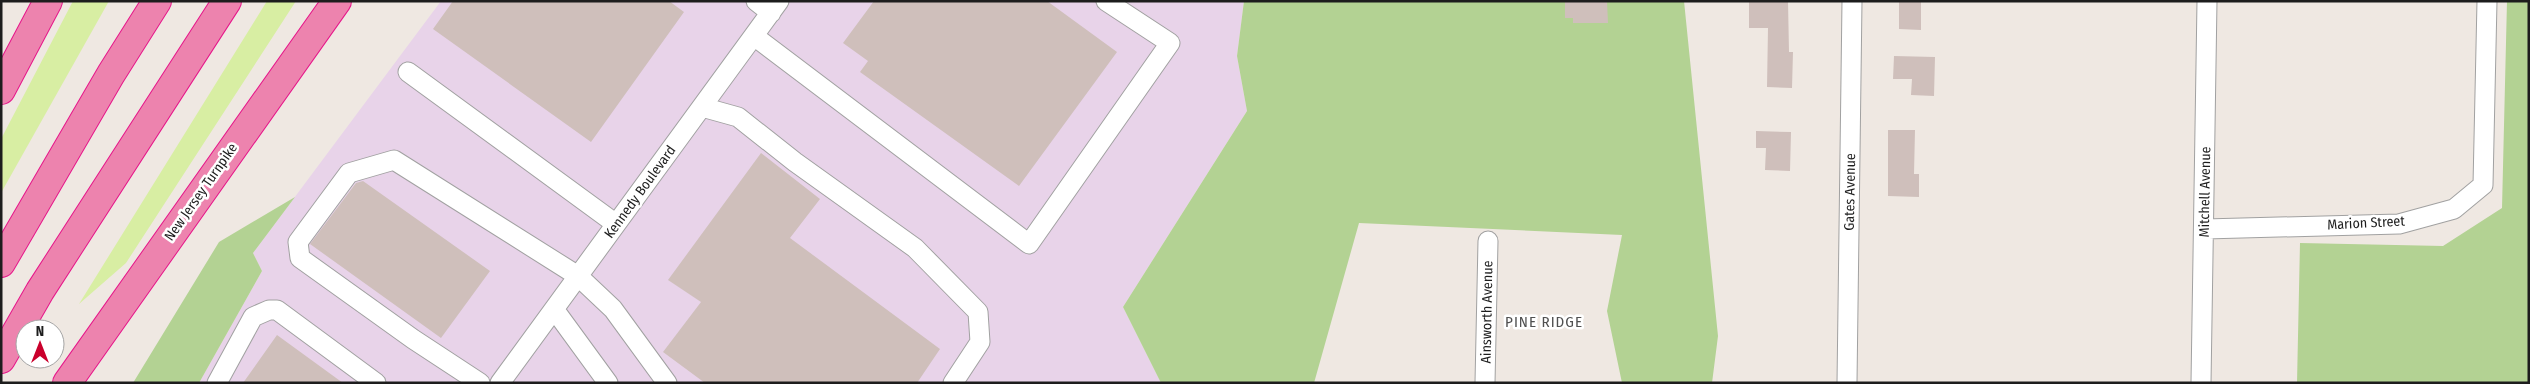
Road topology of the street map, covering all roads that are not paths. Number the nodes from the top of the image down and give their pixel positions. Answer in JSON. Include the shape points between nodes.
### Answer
{"nodes":[{"id":1,"x":32,"y":1,"type":"edge"},
{"id":2,"x":48,"y":1,"type":"edge"},
{"id":3,"x":137,"y":1,"type":"edge"},
{"id":4,"x":157,"y":1,"type":"edge"},
{"id":5,"x":227,"y":1,"type":"edge"},
{"id":6,"x":337,"y":1,"type":"edge"},
{"id":7,"x":1106,"y":1,"type":"edge"},
{"id":8,"x":1852,"y":1,"type":"edge"},
{"id":9,"x":2207,"y":1,"type":"edge"},
{"id":10,"x":2486,"y":1,"type":"edge"},
{"id":11,"x":769,"y":5,"type":"edge"},
{"id":12,"x":754,"y":36,"type":"junction"},
{"id":13,"x":408,"y":72,"type":"dead end"},
{"id":14,"x":1,"y":74,"type":"edge"},
{"id":15,"x":111,"y":74,"type":"junction"},
{"id":16,"x":1,"y":90,"type":"edge"},
{"id":17,"x":702,"y":107,"type":"junction"},
{"id":18,"x":616,"y":224,"type":"junction"},
{"id":19,"x":2205,"y":229,"type":"junction"},
{"id":20,"x":1488,"y":241,"type":"dead end"},
{"id":21,"x":1,"y":263,"type":"edge"},
{"id":22,"x":578,"y":276,"type":"junction"},
{"id":23,"x":554,"y":309,"type":"junction"},
{"id":24,"x":1,"y":359,"type":"edge"},
{"id":25,"x":67,"y":383,"type":"edge"},
{"id":26,"x":217,"y":383,"type":"edge"},
{"id":27,"x":376,"y":383,"type":"edge"},
{"id":28,"x":480,"y":383,"type":"edge"},
{"id":29,"x":500,"y":383,"type":"edge"},
{"id":30,"x":608,"y":383,"type":"edge"},
{"id":31,"x":667,"y":383,"type":"edge"},
{"id":32,"x":953,"y":383,"type":"edge"},
{"id":33,"x":1485,"y":383,"type":"edge"},
{"id":34,"x":1847,"y":383,"type":"edge"},
{"id":35,"x":2201,"y":383,"type":"edge"}],
"edges":[{"from":1,"to":14,"type":"highway"},
{"from":2,"to":16,"type":"highway"},
{"from":3,"to":15,"type":"highway"},
{"from":4,"to":15,"type":"highway"},
{"from":5,"to":24,"type":"highway","via":[[40,291]]},
{"from":6,"to":25,"type":"highway","name":"New Jersey Turnpike"},
{"from":7,"to":12,"type":"street","via":[[1170,43],[1029,244]]},
{"from":8,"to":34,"type":"street","name":"Gates Avenue"},
{"from":9,"to":19,"type":"street","name":"Mitchell Avenue"},
{"from":10,"to":19,"type":"street","name":"Marion Street","via":[[2484,185],[2454,208],[2399,224]]},
{"from":11,"to":12,"type":"street","name":"Kennedy Boulevard"},
{"from":12,"to":17,"type":"street","name":"Kennedy Boulevard"},
{"from":13,"to":18,"type":"street"},
{"from":15,"to":21,"type":"highway"},
{"from":17,"to":18,"type":"street","name":"Kennedy Boulevard"},
{"from":17,"to":32,"type":"street","via":[[738,117],[915,248],[978,312],[980,342]]},
{"from":18,"to":22,"type":"street","name":"Kennedy Boulevard"},
{"from":19,"to":35,"type":"street","name":"Mitchell Avenue"},
{"from":20,"to":33,"type":"street","name":"Ainsworth Avenue"},
{"from":22,"to":23,"type":"street","name":"Kennedy Boulevard"},
{"from":22,"to":28,"type":"street","via":[[394,160],[349,173],[298,242],[300,258]]},
{"from":22,"to":31,"type":"street","via":[[613,309]]},
{"from":23,"to":29,"type":"street","name":"Kennedy Boulevard"},
{"from":23,"to":30,"type":"street"},
{"from":26,"to":27,"type":"street","via":[[253,317],[269,310],[277,310]]}]}
